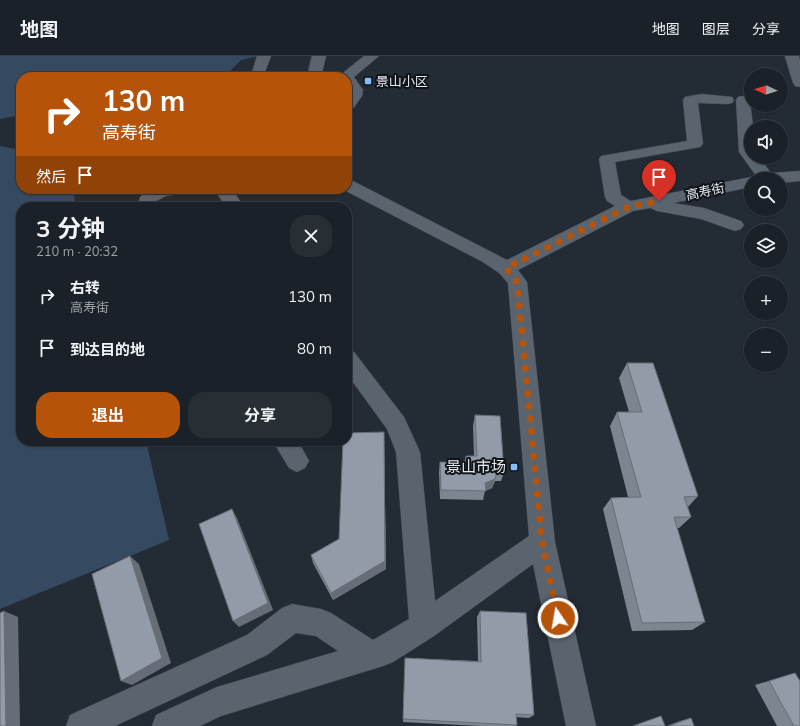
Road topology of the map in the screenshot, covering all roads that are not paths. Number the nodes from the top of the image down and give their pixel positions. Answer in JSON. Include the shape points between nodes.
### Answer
{"nodes":[{"id":1,"x":264,"y":56,"type":"edge"},
{"id":2,"x":319,"y":56,"type":"edge"},
{"id":3,"x":372,"y":56,"type":"edge"},
{"id":4,"x":792,"y":56,"type":"edge"},
{"id":5,"x":258,"y":72,"type":"edge"},
{"id":6,"x":313,"y":72,"type":"edge"},
{"id":7,"x":351,"y":72,"type":"edge"},
{"id":8,"x":800,"y":82,"type":"edge"},
{"id":9,"x":352,"y":84,"type":"edge"},
{"id":10,"x":727,"y":100,"type":"dead end"},
{"id":11,"x":743,"y":100,"type":"dead end"},
{"id":12,"x":352,"y":101,"type":"edge"},
{"id":13,"x":760,"y":172,"type":"edge"},
{"id":14,"x":800,"y":176,"type":"edge"},
{"id":15,"x":788,"y":177,"type":"edge"},
{"id":16,"x":744,"y":183,"type":"edge"},
{"id":17,"x":352,"y":188,"type":"edge"},
{"id":18,"x":156,"y":194,"type":"edge"},
{"id":19,"x":147,"y":202,"type":"edge"},
{"id":20,"x":645,"y":204,"type":"junction"},
{"id":21,"x":628,"y":207,"type":"junction"},
{"id":22,"x":735,"y":225,"type":"dead end"},
{"id":23,"x":506,"y":268,"type":"junction"},
{"id":24,"x":352,"y":365,"type":"edge"},
{"id":25,"x":288,"y":446,"type":"edge"},
{"id":26,"x":297,"y":461,"type":"dead end"},
{"id":27,"x":542,"y":542,"type":"junction"},
{"id":28,"x":424,"y":626,"type":"junction"},
{"id":29,"x":371,"y":656,"type":"junction"},
{"id":30,"x":175,"y":724,"type":"edge"},
{"id":31,"x":81,"y":726,"type":"edge"},
{"id":32,"x":581,"y":726,"type":"edge"}],
"edges":[{"from":1,"to":5,"type":"street"},
{"from":2,"to":6,"type":"street"},
{"from":3,"to":7,"type":"street"},
{"from":4,"to":8,"type":"street"},
{"from":9,"to":12,"type":"street","via":[[356,96]]},
{"from":10,"to":21,"type":"street","via":[[690,100],[695,144],[607,159],[612,197]]},
{"from":11,"to":13,"type":"street","via":[[747,152]]},
{"from":14,"to":15,"type":"street"},
{"from":16,"to":20,"type":"street","name":"高寿街"},
{"from":17,"to":23,"type":"street"},
{"from":18,"to":19,"type":"street","via":[[147,199]]},
{"from":20,"to":21,"type":"street","name":"高寿街"},
{"from":20,"to":22,"type":"street","via":[[704,214]]},
{"from":21,"to":23,"type":"street","name":"高寿街"},
{"from":23,"to":27,"type":"street","via":[[517,282]]},
{"from":24,"to":28,"type":"street","via":[[396,424],[408,452]]},
{"from":25,"to":26,"type":"street"},
{"from":27,"to":28,"type":"street"},
{"from":27,"to":32,"type":"street"},
{"from":28,"to":29,"type":"street","via":[[383,652]]},
{"from":29,"to":30,"type":"street","via":[[217,702]]},
{"from":29,"to":31,"type":"street","via":[[321,623],[292,618],[257,645]]}]}
